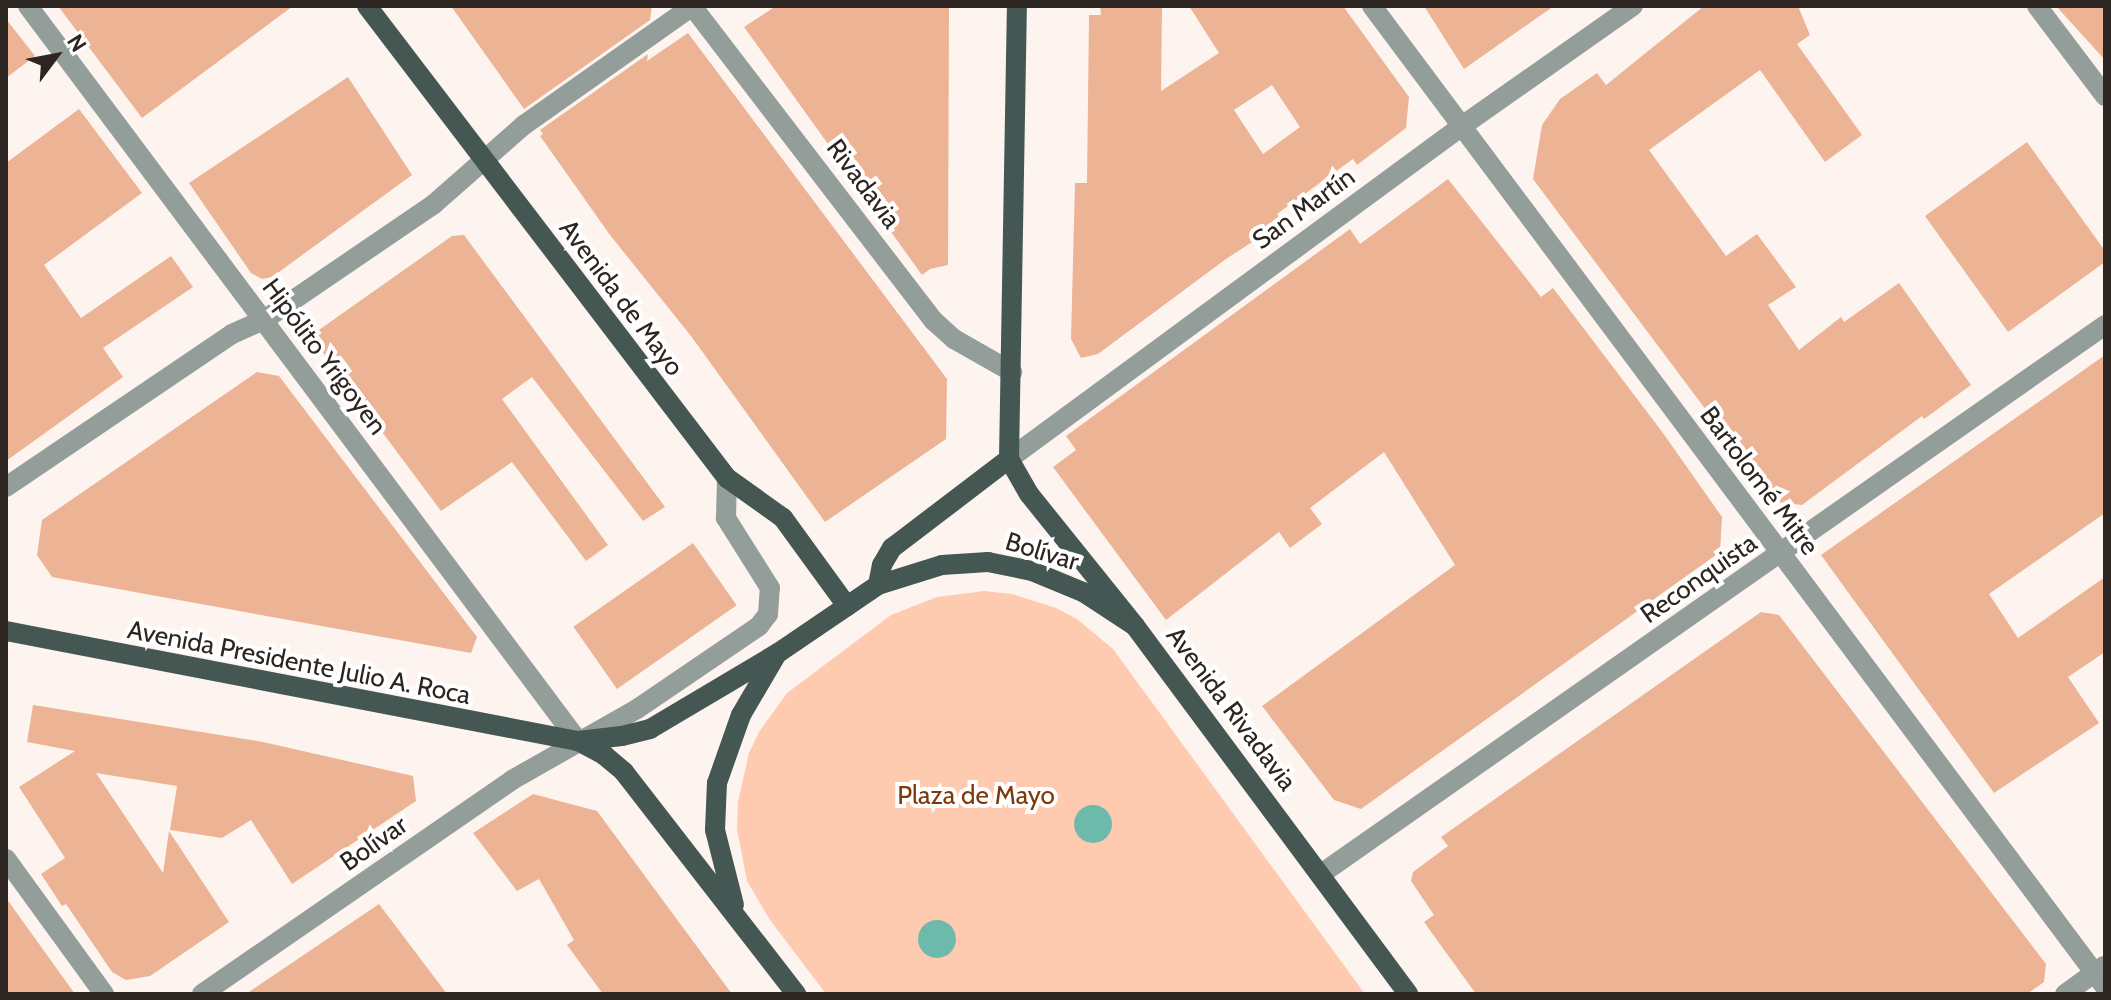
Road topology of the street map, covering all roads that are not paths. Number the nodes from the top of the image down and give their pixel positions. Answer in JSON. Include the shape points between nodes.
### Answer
{"nodes":[{"id":1,"x":28,"y":6,"type":"edge"},
{"id":2,"x":367,"y":6,"type":"edge"},
{"id":3,"x":692,"y":6,"type":"edge"},
{"id":4,"x":1017,"y":6,"type":"edge"},
{"id":5,"x":1372,"y":6,"type":"edge"},
{"id":6,"x":1633,"y":6,"type":"edge"},
{"id":7,"x":2037,"y":6,"type":"edge"},
{"id":8,"x":2105,"y":96,"type":"edge"},
{"id":9,"x":1462,"y":126,"type":"junction"},
{"id":10,"x":484,"y":162,"type":"junction"},
{"id":11,"x":264,"y":320,"type":"junction"},
{"id":12,"x":2105,"y":325,"type":"edge"},
{"id":13,"x":1012,"y":372,"type":"junction"},
{"id":14,"x":1009,"y":459,"type":"junction"},
{"id":15,"x":727,"y":478,"type":"junction"},
{"id":16,"x":6,"y":487,"type":"edge"},
{"id":17,"x":1780,"y":553,"type":"junction"},
{"id":18,"x":878,"y":585,"type":"junction"},
{"id":19,"x":847,"y":606,"type":"junction"},
{"id":20,"x":1135,"y":626,"type":"junction"},
{"id":21,"x":8,"y":633,"type":"edge"},
{"id":22,"x":778,"y":653,"type":"junction"},
{"id":23,"x":578,"y":741,"type":"junction"},
{"id":24,"x":6,"y":859,"type":"edge"},
{"id":25,"x":1321,"y":874,"type":"junction"},
{"id":26,"x":739,"y":920,"type":"junction"},
{"id":27,"x":2102,"y":975,"type":"edge"},
{"id":28,"x":104,"y":994,"type":"edge"},
{"id":29,"x":202,"y":994,"type":"edge"},
{"id":30,"x":796,"y":994,"type":"edge"},
{"id":31,"x":1408,"y":994,"type":"edge"},
{"id":32,"x":2065,"y":994,"type":"edge"}],
"edges":[{"from":1,"to":11,"type":"street","name":"Hipólito Yrigoyen"},
{"from":2,"to":10,"type":"main road","name":"Avenida de Mayo"},
{"from":3,"to":10,"type":"street","via":[[524,125]]},
{"from":3,"to":13,"type":"street","name":"Rivadavia","via":[[934,321],[954,339]]},
{"from":4,"to":13,"type":"main road"},
{"from":5,"to":9,"type":"street","name":"Bartolomé Mitre"},
{"from":6,"to":9,"type":"street","name":"San Martín"},
{"from":7,"to":8,"type":"street"},
{"from":9,"to":14,"type":"street","name":"San Martín"},
{"from":9,"to":17,"type":"street","name":"Bartolomé Mitre"},
{"from":10,"to":11,"type":"street","via":[[434,204]]},
{"from":10,"to":15,"type":"main road","name":"Avenida de Mayo"},
{"from":11,"to":16,"type":"street","via":[[232,334]]},
{"from":11,"to":23,"type":"street","name":"Hipólito Yrigoyen"},
{"from":12,"to":17,"type":"street","name":"Reconquista"},
{"from":13,"to":14,"type":"main road"},
{"from":14,"to":18,"type":"main road","via":[[892,548]]},
{"from":14,"to":20,"type":"main road","name":"Avenida Rivadavia","via":[[1029,494]]},
{"from":15,"to":19,"type":"main road","name":"Avenida de Mayo","via":[[783,518]]},
{"from":15,"to":23,"type":"street","name":"Bolívar","via":[[726,518],[770,588],[768,614],[759,626],[637,709]]},
{"from":17,"to":25,"type":"street","name":"Reconquista"},
{"from":17,"to":27,"type":"street","name":"Bartolomé Mitre"},
{"from":18,"to":19,"type":"main road","name":"Bolívar"},
{"from":18,"to":20,"type":"main road","name":"Bolívar","via":[[942,565],[988,562],[1032,571],[1083,592]]},
{"from":19,"to":22,"type":"main road","name":"Bolívar"},
{"from":20,"to":25,"type":"main road","name":"Avenida Rivadavia"},
{"from":21,"to":23,"type":"main road","name":"Avenida Presidente Julio A. Roca"},
{"from":22,"to":23,"type":"main road","name":"Bolívar","via":[[650,729]]},
{"from":22,"to":26,"type":"main road","name":"Bolívar","via":[[741,715],[717,783],[715,830]]},
{"from":23,"to":26,"type":"main road","via":[[624,772]]},
{"from":23,"to":29,"type":"street","name":"Bolívar","via":[[512,780]]},
{"from":24,"to":28,"type":"street"},
{"from":25,"to":31,"type":"main road","name":"Avenida Rivadavia"},
{"from":26,"to":30,"type":"main road"},
{"from":27,"to":32,"type":"street"}]}
